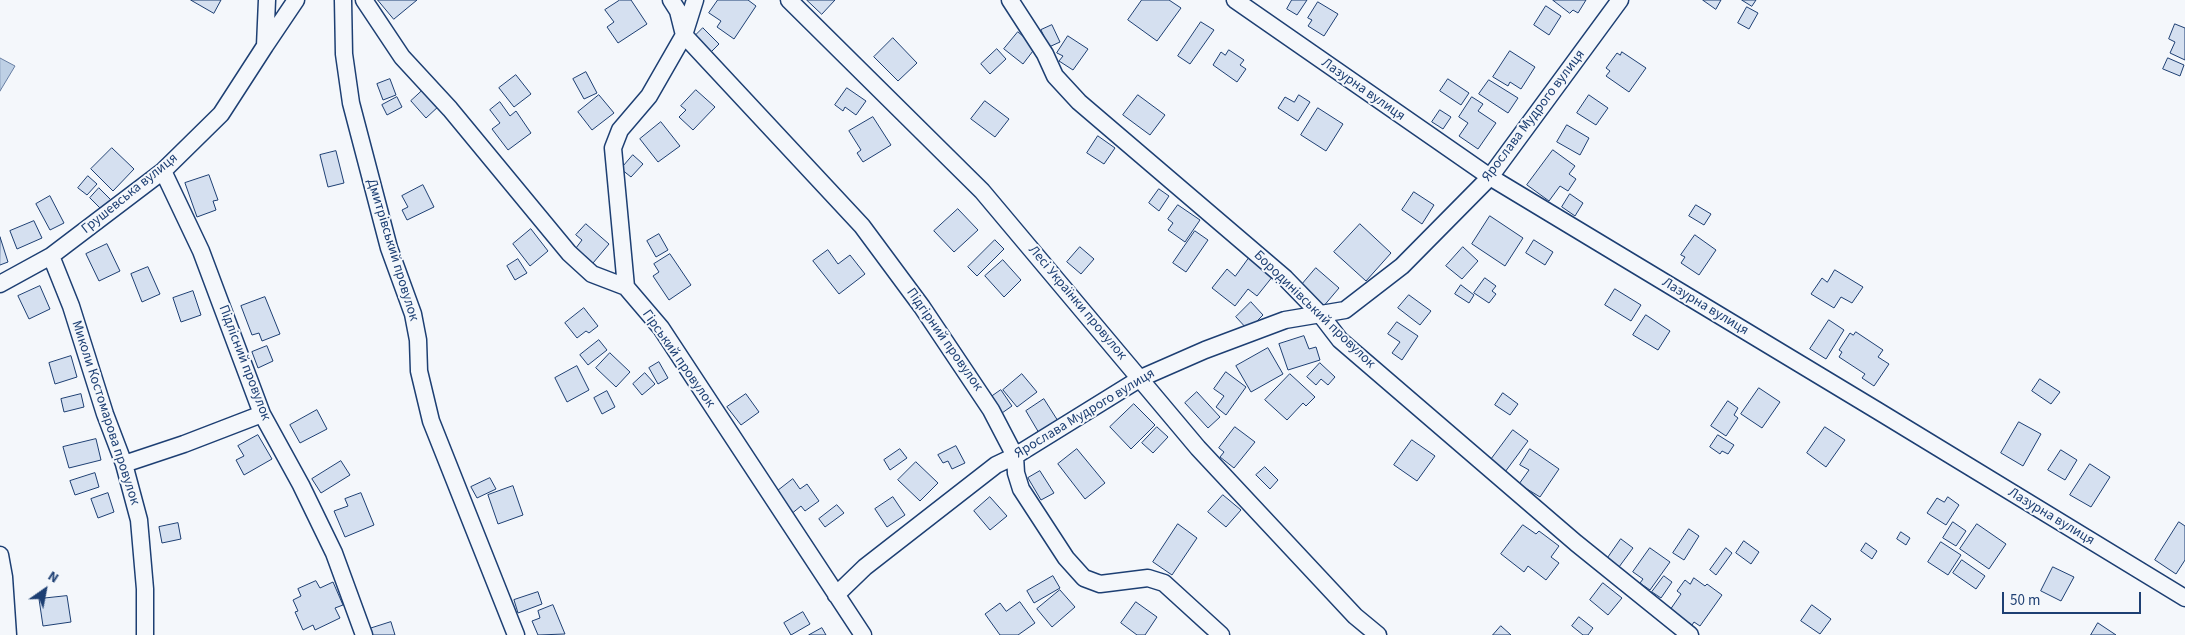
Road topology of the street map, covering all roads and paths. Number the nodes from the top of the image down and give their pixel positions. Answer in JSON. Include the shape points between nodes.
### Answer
{"nodes":[{"id":1,"x":267,"y":0,"type":"edge"},
{"id":2,"x":296,"y":0,"type":"edge"},
{"id":3,"x":343,"y":0,"type":"edge"},
{"id":4,"x":364,"y":0,"type":"edge"},
{"id":5,"x":671,"y":0,"type":"edge"},
{"id":6,"x":695,"y":0,"type":"edge"},
{"id":7,"x":789,"y":0,"type":"edge"},
{"id":8,"x":1010,"y":0,"type":"edge"},
{"id":9,"x":1235,"y":0,"type":"edge"},
{"id":10,"x":1620,"y":0,"type":"edge"},
{"id":11,"x":684,"y":35,"type":"junction"},
{"id":12,"x":265,"y":46,"type":"junction"},
{"id":13,"x":163,"y":172,"type":"junction"},
{"id":14,"x":1490,"y":177,"type":"junction"},
{"id":15,"x":51,"y":256,"type":"junction"},
{"id":16,"x":0,"y":284,"type":"edge"},
{"id":17,"x":626,"y":287,"type":"junction"},
{"id":18,"x":1320,"y":314,"type":"junction"},
{"id":19,"x":1141,"y":378,"type":"junction"},
{"id":20,"x":262,"y":414,"type":"junction"},
{"id":21,"x":1015,"y":456,"type":"junction"},
{"id":22,"x":124,"y":464,"type":"junction"},
{"id":23,"x":0,"y":555,"type":"edge"},
{"id":24,"x":836,"y":595,"type":"junction"},
{"id":25,"x":2185,"y":598,"type":"edge"},
{"id":26,"x":8,"y":635,"type":"edge"},
{"id":27,"x":145,"y":635,"type":"edge"},
{"id":28,"x":364,"y":635,"type":"edge"},
{"id":29,"x":516,"y":635,"type":"edge"},
{"id":30,"x":863,"y":635,"type":"edge"},
{"id":31,"x":1221,"y":635,"type":"edge"},
{"id":32,"x":1378,"y":635,"type":"edge"},
{"id":33,"x":1690,"y":635,"type":"edge"}],
"edges":[{"from":1,"to":12,"type":"street"},
{"from":2,"to":12,"type":"street","name":"Грушевська вулиця"},
{"from":3,"to":29,"type":"street","name":"Дмитрівський провулок","via":[[344,54],[351,103],[389,248],[413,314],[419,371],[431,421]]},
{"from":4,"to":17,"type":"street","name":"Гірський провулок","via":[[402,57],[450,109],[569,253],[592,274]]},
{"from":5,"to":11,"type":"street","name":"Підгірний провулок","via":[[678,11]]},
{"from":6,"to":11,"type":"street"},
{"from":7,"to":19,"type":"street","name":"Лесі Українки провулок","via":[[982,191]]},
{"from":8,"to":18,"type":"street","name":"Бородинівський провулок","via":[[1045,54],[1055,76],[1079,102],[1285,278]]},
{"from":9,"to":14,"type":"street","name":"Лазурна вулиця"},
{"from":10,"to":14,"type":"street","name":"Ярослава Мудрого вулиця"},
{"from":11,"to":17,"type":"street","via":[[649,96],[620,130],[613,148]]},
{"from":11,"to":21,"type":"street","name":"Підгірний провулок","via":[[862,226],[992,410]]},
{"from":12,"to":13,"type":"street","name":"Грушевська вулиця","via":[[221,114]]},
{"from":13,"to":15,"type":"street","name":"Грушевська вулиця"},
{"from":13,"to":20,"type":"street","name":"Підлісний провулок","via":[[201,250]]},
{"from":14,"to":18,"type":"street","name":"Ярослава Мудрого вулиця","via":[[1402,266],[1345,310]]},
{"from":14,"to":25,"type":"street","name":"Лазурна вулиця"},
{"from":15,"to":16,"type":"street","name":"Грушевська вулиця"},
{"from":15,"to":22,"type":"street","name":"Миколи Костомарова провулок"},
{"from":17,"to":24,"type":"street","name":"Гірський провулок","via":[[661,328]]},
{"from":18,"to":19,"type":"street","name":"Ярослава Мудрого вулиця","via":[[1285,320]]},
{"from":18,"to":33,"type":"street","name":"Бородинівський провулок","via":[[1340,340],[1576,543]]},
{"from":19,"to":21,"type":"street","name":"Ярослава Мудрого вулиця"},
{"from":19,"to":32,"type":"street","name":"Лесі Українки провулок","via":[[1205,455],[1355,616]]},
{"from":20,"to":22,"type":"street"},
{"from":20,"to":28,"type":"street","name":"Підлісний провулок","via":[[334,553]]},
{"from":21,"to":24,"type":"street","name":"Ярослава Мудрого вулиця","via":[[996,464],[924,519]]},
{"from":21,"to":31,"type":"street","name":"Підгірний провулок","via":[[1021,489],[1066,558],[1084,578],[1100,584],[1148,578],[1164,583]]},
{"from":22,"to":27,"type":"street","name":"Миколи Костомарова провулок","via":[[139,520]]},
{"from":23,"to":26,"type":"street"},
{"from":24,"to":30,"type":"street","name":"Гірський провулок"}]}
